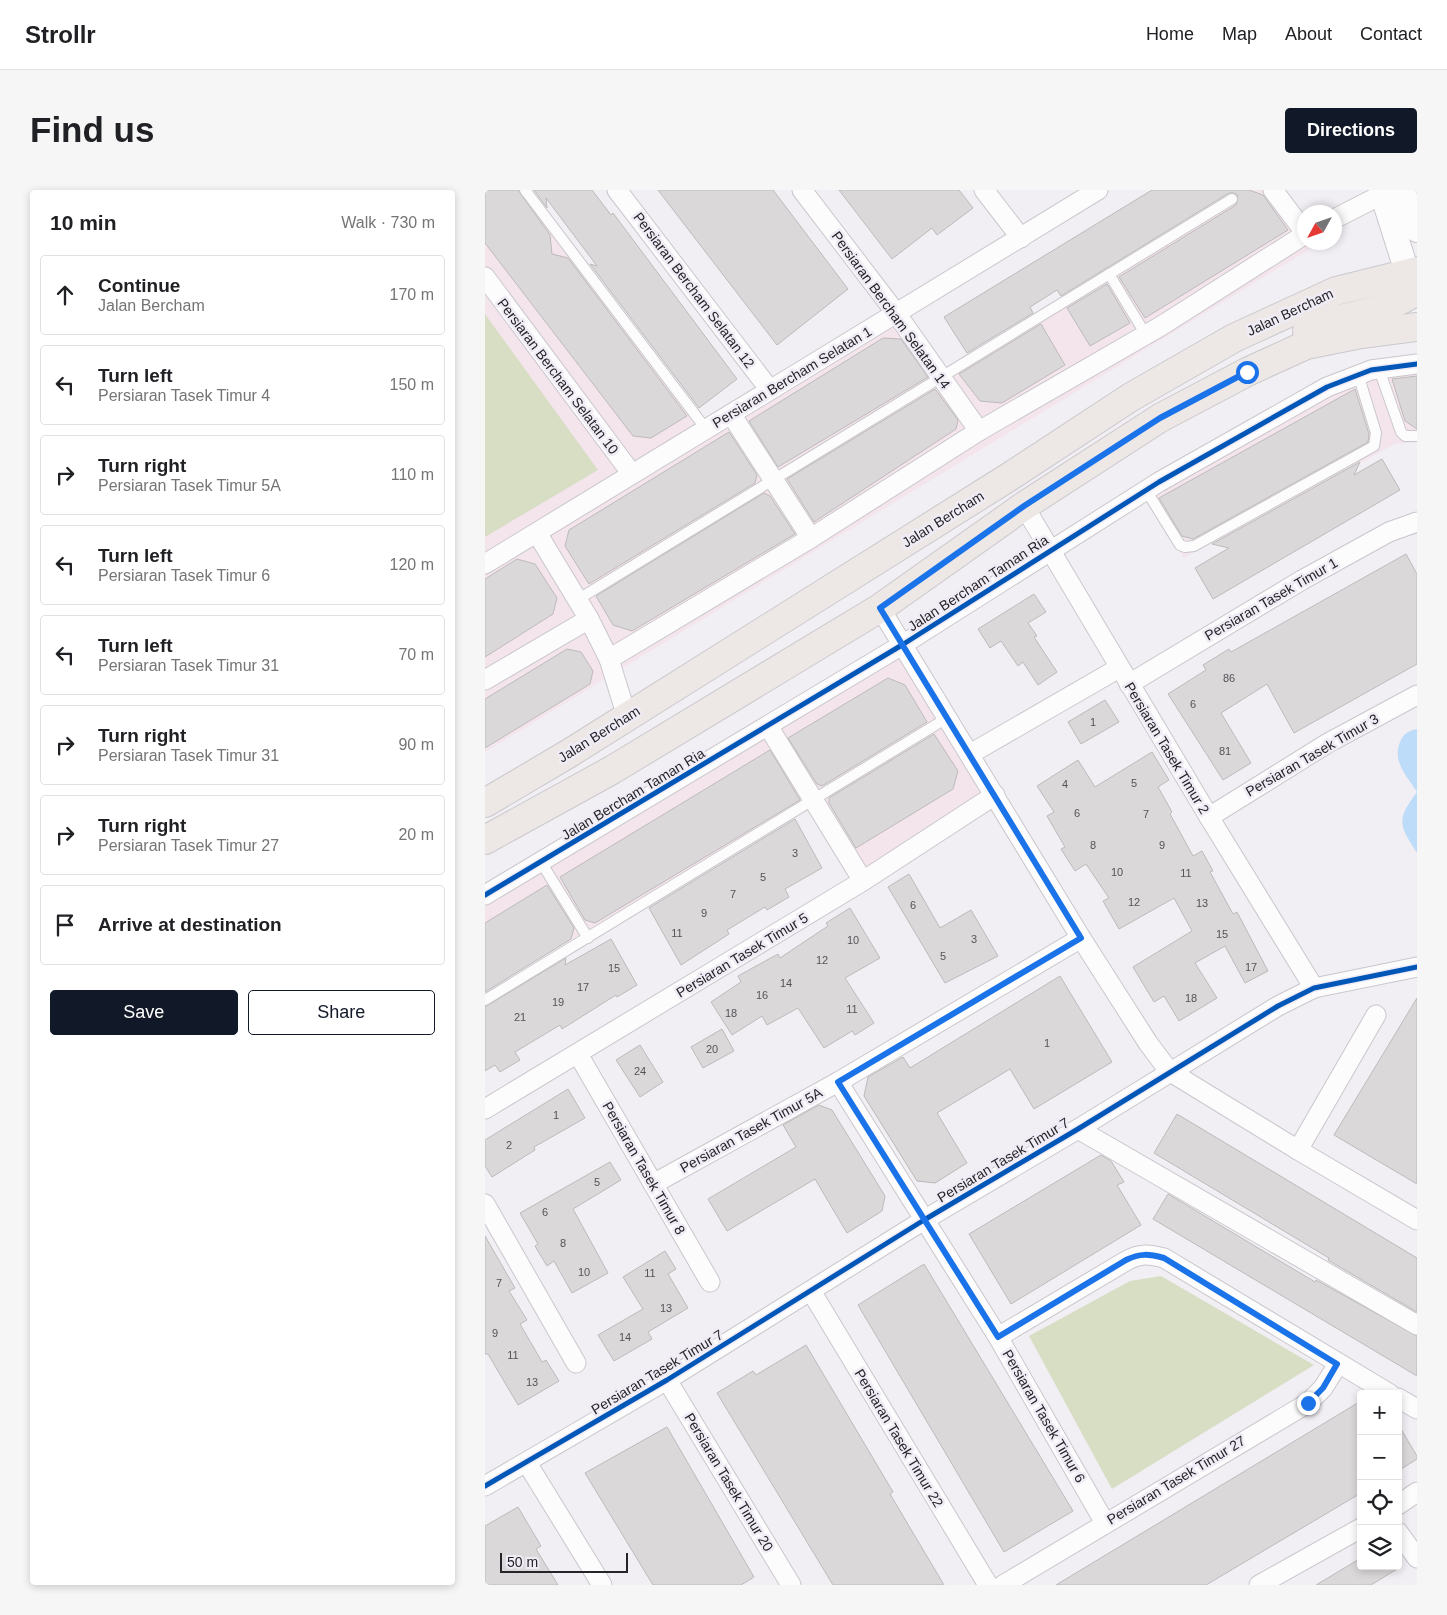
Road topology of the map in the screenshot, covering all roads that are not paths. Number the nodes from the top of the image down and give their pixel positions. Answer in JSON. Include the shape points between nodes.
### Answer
{"nodes":[{"id":1,"x":525,"y":190,"type":"edge"},
{"id":2,"x":617,"y":190,"type":"edge"},
{"id":3,"x":801,"y":190,"type":"edge"},
{"id":4,"x":984,"y":190,"type":"edge"},
{"id":5,"x":1099,"y":190,"type":"edge"},
{"id":6,"x":1273,"y":190,"type":"edge"},
{"id":7,"x":1389,"y":191,"type":"edge"},
{"id":8,"x":1232,"y":198,"type":"dead end"},
{"id":9,"x":1342,"y":215,"type":"edge"},
{"id":10,"x":1297,"y":221,"type":"edge"},
{"id":11,"x":1417,"y":230,"type":"edge"},
{"id":12,"x":1021,"y":238,"type":"junction"},
{"id":13,"x":1297,"y":239,"type":"edge"},
{"id":14,"x":1109,"y":274,"type":"junction"},
{"id":15,"x":485,"y":277,"type":"edge"},
{"id":16,"x":1415,"y":280,"type":"edge"},
{"id":17,"x":896,"y":313,"type":"junction"},
{"id":18,"x":1417,"y":327,"type":"edge"},
{"id":19,"x":1146,"y":334,"type":"junction"},
{"id":20,"x":1417,"y":364,"type":"edge"},
{"id":21,"x":1379,"y":369,"type":"junction"},
{"id":22,"x":1247,"y":372,"type":"junction"},
{"id":23,"x":1357,"y":374,"type":"junction"},
{"id":24,"x":941,"y":377,"type":"junction"},
{"id":25,"x":770,"y":390,"type":"junction"},
{"id":26,"x":731,"y":414,"type":"junction"},
{"id":27,"x":706,"y":429,"type":"junction"},
{"id":28,"x":979,"y":431,"type":"junction"},
{"id":29,"x":1417,"y":436,"type":"edge"},
{"id":30,"x":631,"y":474,"type":"junction"},
{"id":31,"x":1009,"y":477,"type":"junction"},
{"id":32,"x":774,"y":480,"type":"junction"},
{"id":33,"x":1146,"y":490,"type":"junction"},
{"id":34,"x":1024,"y":506,"type":"junction"},
{"id":35,"x":1417,"y":522,"type":"edge"},
{"id":36,"x":537,"y":533,"type":"junction"},
{"id":37,"x":811,"y":538,"type":"junction"},
{"id":38,"x":1050,"y":550,"type":"junction"},
{"id":39,"x":485,"y":564,"type":"edge"},
{"id":40,"x":577,"y":600,"type":"junction"},
{"id":41,"x":880,"y":608,"type":"junction"},
{"id":42,"x":589,"y":620,"type":"junction"},
{"id":43,"x":901,"y":645,"type":"junction"},
{"id":44,"x":609,"y":659,"type":"junction"},
{"id":45,"x":1119,"y":668,"type":"junction"},
{"id":46,"x":485,"y":680,"type":"edge"},
{"id":47,"x":1129,"y":684,"type":"junction"},
{"id":48,"x":1417,"y":696,"type":"edge"},
{"id":49,"x":627,"y":717,"type":"junction"},
{"id":50,"x":947,"y":718,"type":"junction"},
{"id":51,"x":769,"y":726,"type":"junction"},
{"id":52,"x":970,"y":754,"type":"junction"},
{"id":53,"x":995,"y":795,"type":"junction"},
{"id":54,"x":814,"y":800,"type":"junction"},
{"id":55,"x":485,"y":803,"type":"edge"},
{"id":56,"x":1209,"y":817,"type":"junction"},
{"id":57,"x":485,"y":836,"type":"edge"},
{"id":58,"x":485,"y":840,"type":"edge"},
{"id":59,"x":541,"y":862,"type":"junction"},
{"id":60,"x":863,"y":881,"type":"junction"},
{"id":61,"x":485,"y":896,"type":"edge"},
{"id":62,"x":587,"y":938,"type":"junction"},
{"id":63,"x":1081,"y":938,"type":"junction"},
{"id":64,"x":1417,"y":967,"type":"edge"},
{"id":65,"x":1314,"y":988,"type":"junction"},
{"id":66,"x":485,"y":1000,"type":"edge"},
{"id":67,"x":1376,"y":1015,"type":"dead end"},
{"id":68,"x":578,"y":1054,"type":"junction"},
{"id":69,"x":1169,"y":1071,"type":"junction"},
{"id":70,"x":838,"y":1082,"type":"junction"},
{"id":71,"x":485,"y":1109,"type":"edge"},
{"id":72,"x":1078,"y":1129,"type":"junction"},
{"id":73,"x":1298,"y":1150,"type":"junction"},
{"id":74,"x":653,"y":1184,"type":"junction"},
{"id":75,"x":485,"y":1204,"type":"edge"},
{"id":76,"x":924,"y":1220,"type":"junction"},
{"id":77,"x":1417,"y":1220,"type":"edge"},
{"id":78,"x":711,"y":1282,"type":"dead end"},
{"id":79,"x":811,"y":1291,"type":"junction"},
{"id":80,"x":1417,"y":1325,"type":"edge"},
{"id":81,"x":998,"y":1337,"type":"junction"},
{"id":82,"x":576,"y":1363,"type":"dead end"},
{"id":83,"x":1337,"y":1364,"type":"junction"},
{"id":84,"x":667,"y":1380,"type":"junction"},
{"id":85,"x":1383,"y":1390,"type":"edge"},
{"id":86,"x":1402,"y":1400,"type":"edge"},
{"id":87,"x":1417,"y":1409,"type":"edge"},
{"id":88,"x":527,"y":1463,"type":"junction"},
{"id":89,"x":485,"y":1486,"type":"edge"},
{"id":90,"x":1417,"y":1492,"type":"edge"},
{"id":91,"x":1402,"y":1502,"type":"edge"},
{"id":92,"x":1105,"y":1523,"type":"junction"},
{"id":93,"x":1357,"y":1530,"type":"edge"},
{"id":94,"x":1402,"y":1537,"type":"edge"},
{"id":95,"x":1417,"y":1558,"type":"edge"},
{"id":96,"x":602,"y":1585,"type":"edge"},
{"id":97,"x":791,"y":1585,"type":"edge"},
{"id":98,"x":987,"y":1585,"type":"edge"},
{"id":99,"x":1003,"y":1585,"type":"edge"},
{"id":100,"x":1259,"y":1585,"type":"edge"}],
"edges":[{"from":1,"to":27,"type":"lane"},
{"from":2,"to":25,"type":"street","name":"Persiaran Bercham Selatan 12"},
{"from":3,"to":17,"type":"street","name":"Persiaran Bercham Selatan 14"},
{"from":4,"to":12,"type":"street"},
{"from":5,"to":12,"type":"street","name":"Persiaran Bercham Selatan 1"},
{"from":6,"to":10,"type":"street"},
{"from":7,"to":9,"type":"street"},
{"from":7,"to":11,"type":"street"},
{"from":7,"to":16,"type":"street"},
{"from":8,"to":14,"type":"lane"},
{"from":12,"to":17,"type":"street","name":"Persiaran Bercham Selatan 1"},
{"from":13,"to":19,"type":"street"},
{"from":14,"to":19,"type":"lane"},
{"from":14,"to":24,"type":"lane"},
{"from":15,"to":30,"type":"street","name":"Persiaran Bercham Selatan 10"},
{"from":16,"to":22,"type":"main road","via":[[1388,306],[1317,326],[1273,348]]},
{"from":16,"to":31,"type":"main road","name":"Jalan Bercham","via":[[1337,291],[1234,338],[1131,397]]},
{"from":17,"to":24,"type":"street","name":"Persiaran Bercham Selatan 14"},
{"from":17,"to":25,"type":"street","name":"Persiaran Bercham Selatan 1"},
{"from":18,"to":22,"type":"main road","via":[[1307,345]]},
{"from":19,"to":28,"type":"street"},
{"from":20,"to":21,"type":"street","name":"Jalan Bercham Taman Ria"},
{"from":21,"to":23,"type":"street","name":"Jalan Bercham Taman Ria"},
{"from":21,"to":29,"type":"lane","via":[[1401,432],[1405,436]]},
{"from":22,"to":34,"type":"main road","via":[[1160,418]]},
{"from":23,"to":33,"type":"street","name":"Jalan Bercham Taman Ria","via":[[1327,387]]},
{"from":23,"to":33,"type":"lane","via":[[1376,434],[1374,446],[1194,546],[1180,545]]},
{"from":24,"to":28,"type":"street","name":"Persiaran Bercham Selatan 14"},
{"from":24,"to":32,"type":"lane"},
{"from":25,"to":26,"type":"street","name":"Persiaran Bercham Selatan 1"},
{"from":26,"to":27,"type":"street","name":"Persiaran Bercham Selatan 1"},
{"from":26,"to":32,"type":"street"},
{"from":27,"to":30,"type":"street","name":"Persiaran Bercham Selatan 1"},
{"from":28,"to":37,"type":"street"},
{"from":30,"to":36,"type":"street","name":"Persiaran Bercham Selatan 1"},
{"from":31,"to":41,"type":"main road","via":[[991,502],[891,580],[881,595]]},
{"from":31,"to":49,"type":"main road","name":"Jalan Bercham"},
{"from":32,"to":37,"type":"street"},
{"from":32,"to":40,"type":"lane"},
{"from":33,"to":38,"type":"street","name":"Jalan Bercham Taman Ria"},
{"from":34,"to":38,"type":"street","name":"Persiaran Tasek Timur 2"},
{"from":34,"to":41,"type":"main road"},
{"from":35,"to":47,"type":"street","name":"Persiaran Tasek Timur 1","via":[[1389,532],[1302,580]]},
{"from":36,"to":39,"type":"street","name":"Persiaran Bercham Selatan 1"},
{"from":36,"to":40,"type":"street"},
{"from":37,"to":44,"type":"street"},
{"from":38,"to":43,"type":"street","name":"Jalan Bercham Taman Ria"},
{"from":38,"to":45,"type":"street","name":"Persiaran Tasek Timur 2"},
{"from":40,"to":42,"type":"street"},
{"from":41,"to":43,"type":"street"},
{"from":41,"to":58,"type":"main road","via":[[612,770]]},
{"from":42,"to":44,"type":"street"},
{"from":42,"to":46,"type":"street"},
{"from":43,"to":50,"type":"street"},
{"from":43,"to":51,"type":"street","name":"Jalan Bercham Taman Ria"},
{"from":44,"to":49,"type":"street"},
{"from":45,"to":47,"type":"street","name":"Persiaran Tasek Timur 2"},
{"from":45,"to":52,"type":"street"},
{"from":47,"to":56,"type":"street","name":"Persiaran Tasek Timur 2"},
{"from":48,"to":56,"type":"street","name":"Persiaran Tasek Timur 3","via":[[1328,743]]},
{"from":49,"to":55,"type":"main road","name":"Jalan Bercham"},
{"from":49,"to":57,"type":"main road","via":[[625,734],[610,750],[502,818]]},
{"from":50,"to":52,"type":"street"},
{"from":50,"to":54,"type":"lane"},
{"from":51,"to":54,"type":"street"},
{"from":51,"to":59,"type":"street","name":"Jalan Bercham Taman Ria"},
{"from":52,"to":53,"type":"street"},
{"from":53,"to":60,"type":"street","name":"Persiaran Tasek Timur 5"},
{"from":53,"to":63,"type":"street"},
{"from":54,"to":60,"type":"street"},
{"from":54,"to":62,"type":"lane"},
{"from":56,"to":65,"type":"street","name":"Persiaran Tasek Timur 2"},
{"from":59,"to":61,"type":"street","name":"Jalan Bercham Taman Ria"},
{"from":59,"to":62,"type":"lane"},
{"from":60,"to":68,"type":"street","name":"Persiaran Tasek Timur 5"},
{"from":62,"to":66,"type":"lane"},
{"from":63,"to":69,"type":"street"},
{"from":63,"to":70,"type":"street","name":"Persiaran Tasek Timur 5A"},
{"from":64,"to":65,"type":"street","name":"Persiaran Tasek Timur 7"},
{"from":65,"to":69,"type":"street","name":"Persiaran Tasek Timur 7","via":[[1244,1025]]},
{"from":67,"to":73,"type":"street"},
{"from":68,"to":71,"type":"street","name":"Persiaran Tasek Timur 5"},
{"from":68,"to":74,"type":"street","name":"Persiaran Tasek Timur 8"},
{"from":69,"to":72,"type":"street","name":"Persiaran Tasek Timur 7"},
{"from":69,"to":73,"type":"street"},
{"from":70,"to":74,"type":"street","name":"Persiaran Tasek Timur 5A"},
{"from":70,"to":76,"type":"street","name":"Persiaran Tasek Timur 6"},
{"from":72,"to":76,"type":"street","name":"Persiaran Tasek Timur 7"},
{"from":72,"to":80,"type":"street"},
{"from":73,"to":77,"type":"street"},
{"from":74,"to":78,"type":"street","name":"Persiaran Tasek Timur 8"},
{"from":75,"to":82,"type":"street"},
{"from":76,"to":79,"type":"street","name":"Persiaran Tasek Timur 7"},
{"from":76,"to":81,"type":"street","name":"Persiaran Tasek Timur 6"},
{"from":79,"to":84,"type":"street","name":"Persiaran Tasek Timur 7"},
{"from":79,"to":98,"type":"street","name":"Persiaran Tasek Timur 22"},
{"from":81,"to":83,"type":"street","via":[[1126,1260],[1149,1254],[1164,1258]]},
{"from":81,"to":92,"type":"street","name":"Persiaran Tasek Timur 6"},
{"from":83,"to":85,"type":"street"},
{"from":83,"to":92,"type":"street","name":"Persiaran Tasek Timur 27","via":[[1323,1388],[1308,1403]]},
{"from":84,"to":88,"type":"street","name":"Persiaran Tasek Timur 7"},
{"from":84,"to":97,"type":"street","name":"Persiaran Tasek Timur 20"},
{"from":86,"to":87,"type":"street"},
{"from":88,"to":89,"type":"street","name":"Persiaran Tasek Timur 7"},
{"from":88,"to":96,"type":"street"},
{"from":90,"to":91,"type":"street"},
{"from":92,"to":99,"type":"street","name":"Persiaran Tasek Timur 27"},
{"from":93,"to":100,"type":"street"},
{"from":94,"to":95,"type":"street"}]}
